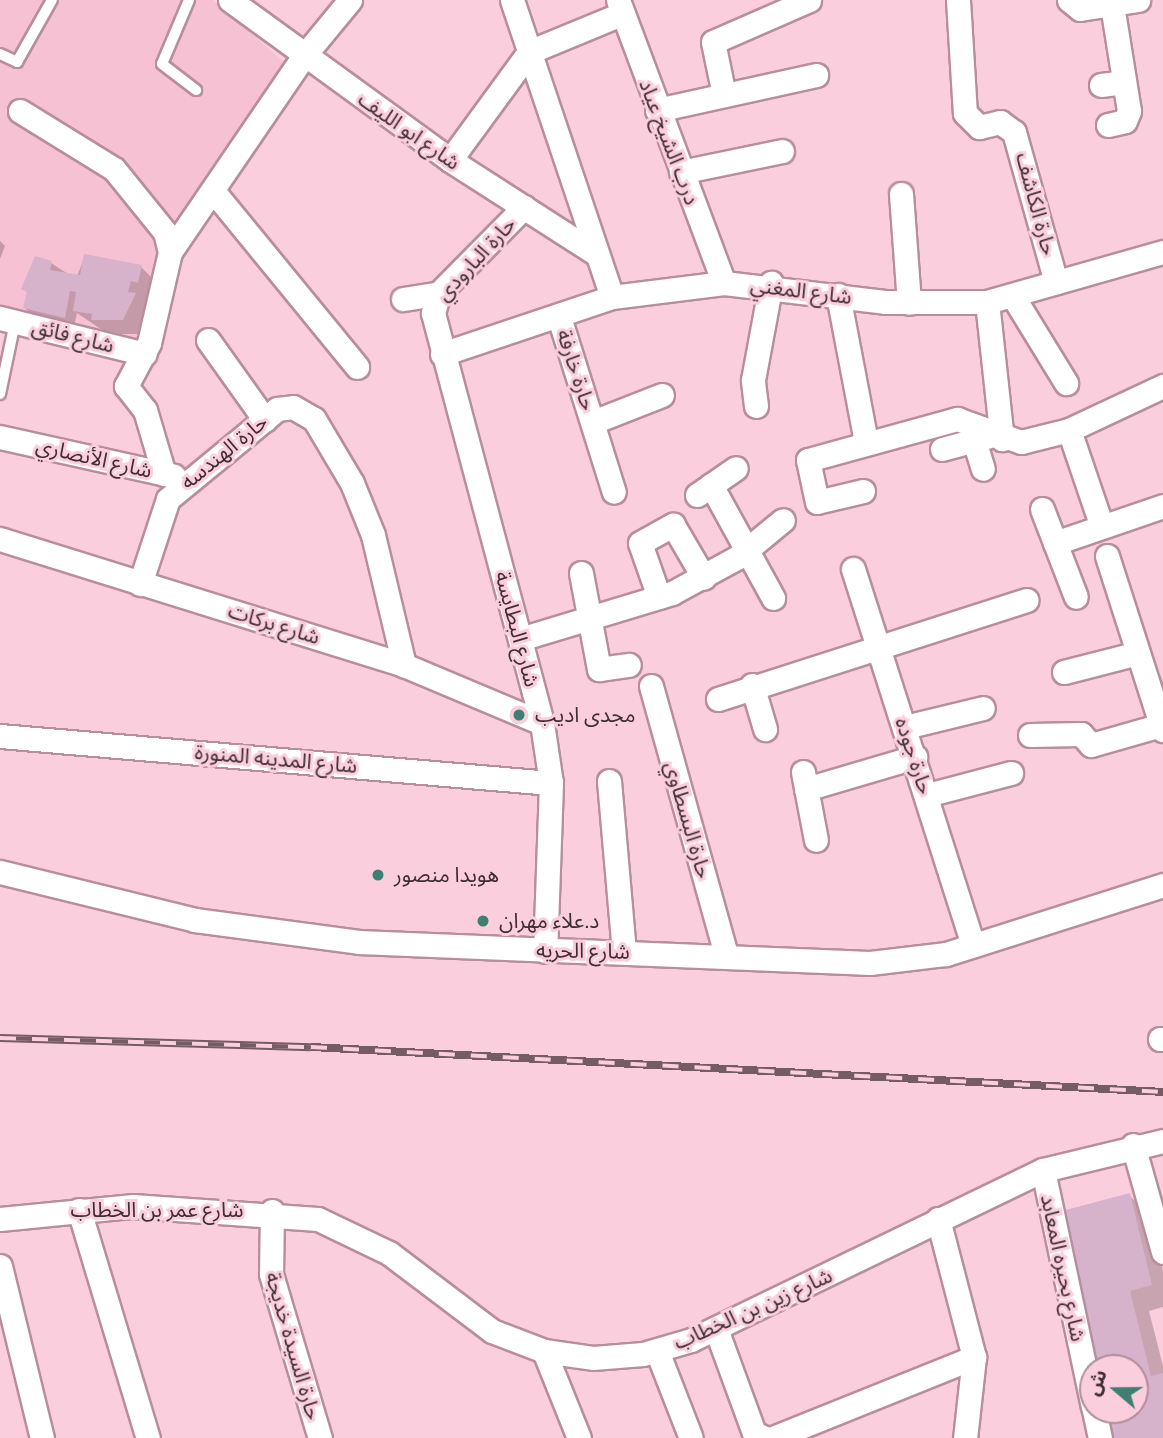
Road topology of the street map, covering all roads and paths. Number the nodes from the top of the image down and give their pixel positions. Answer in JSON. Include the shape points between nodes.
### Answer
{"nodes":[{"id":1,"x":52,"y":0,"type":"edge"},
{"id":2,"x":189,"y":0,"type":"edge"},
{"id":3,"x":230,"y":0,"type":"edge"},
{"id":4,"x":350,"y":0,"type":"edge"},
{"id":5,"x":512,"y":0,"type":"edge"},
{"id":6,"x":810,"y":0,"type":"edge"},
{"id":7,"x":958,"y":0,"type":"edge"},
{"id":8,"x":1138,"y":0,"type":"edge"},
{"id":9,"x":1112,"y":5,"type":"junction"},
{"id":10,"x":1066,"y":6,"type":"edge"},
{"id":11,"x":620,"y":7,"type":"edge"},
{"id":12,"x":529,"y":52,"type":"junction"},
{"id":13,"x":0,"y":54,"type":"edge"},
{"id":14,"x":303,"y":57,"type":"junction"},
{"id":15,"x":816,"y":75,"type":"dead end"},
{"id":16,"x":1124,"y":82,"type":"junction"},
{"id":17,"x":1101,"y":85,"type":"dead end"},
{"id":18,"x":196,"y":90,"type":"dead end"},
{"id":19,"x":724,"y":95,"type":"junction"},
{"id":20,"x":657,"y":110,"type":"junction"},
{"id":21,"x":20,"y":111,"type":"dead end"},
{"id":22,"x":1108,"y":125,"type":"dead end"},
{"id":23,"x":782,"y":151,"type":"dead end"},
{"id":24,"x":450,"y":160,"type":"junction"},
{"id":25,"x":681,"y":172,"type":"junction"},
{"id":26,"x":214,"y":192,"type":"junction"},
{"id":27,"x":901,"y":194,"type":"dead end"},
{"id":28,"x":524,"y":207,"type":"junction"},
{"id":29,"x":170,"y":252,"type":"junction"},
{"id":30,"x":1163,"y":252,"type":"edge"},
{"id":31,"x":595,"y":253,"type":"junction"},
{"id":32,"x":1056,"y":282,"type":"junction"},
{"id":33,"x":724,"y":283,"type":"junction"},
{"id":34,"x":771,"y":283,"type":"junction"},
{"id":35,"x":439,"y":293,"type":"junction"},
{"id":36,"x":838,"y":295,"type":"junction"},
{"id":37,"x":612,"y":297,"type":"junction"},
{"id":38,"x":1014,"y":298,"type":"junction"},
{"id":39,"x":403,"y":299,"type":"dead end"},
{"id":40,"x":987,"y":302,"type":"junction"},
{"id":41,"x":909,"y":303,"type":"junction"},
{"id":42,"x":559,"y":317,"type":"junction"},
{"id":43,"x":8,"y":320,"type":"edge"},
{"id":44,"x":208,"y":340,"type":"dead end"},
{"id":45,"x":145,"y":354,"type":"junction"},
{"id":46,"x":442,"y":354,"type":"junction"},
{"id":47,"x":357,"y":367,"type":"dead end"},
{"id":48,"x":1066,"y":383,"type":"dead end"},
{"id":49,"x":1163,"y":386,"type":"edge"},
{"id":50,"x":0,"y":394,"type":"edge"},
{"id":51,"x":662,"y":395,"type":"dead end"},
{"id":52,"x":756,"y":406,"type":"dead end"},
{"id":53,"x":265,"y":420,"type":"junction"},
{"id":54,"x":593,"y":422,"type":"junction"},
{"id":55,"x":1069,"y":430,"type":"junction"},
{"id":56,"x":0,"y":437,"type":"edge"},
{"id":57,"x":990,"y":438,"type":"junction"},
{"id":58,"x":866,"y":442,"type":"junction"},
{"id":59,"x":942,"y":449,"type":"dead end"},
{"id":60,"x":736,"y":468,"type":"dead end"},
{"id":61,"x":983,"y":469,"type":"dead end"},
{"id":62,"x":164,"y":474,"type":"junction"},
{"id":63,"x":188,"y":480,"type":"junction"},
{"id":64,"x":863,"y":491,"type":"dead end"},
{"id":65,"x":614,"y":492,"type":"dead end"},
{"id":66,"x":1163,"y":506,"type":"edge"},
{"id":67,"x":1041,"y":509,"type":"dead end"},
{"id":68,"x":783,"y":520,"type":"dead end"},
{"id":69,"x":1101,"y":527,"type":"junction"},
{"id":70,"x":0,"y":539,"type":"edge"},
{"id":71,"x":1055,"y":543,"type":"junction"},
{"id":72,"x":749,"y":550,"type":"junction"},
{"id":73,"x":1107,"y":556,"type":"dead end"},
{"id":74,"x":853,"y":569,"type":"dead end"},
{"id":75,"x":581,"y":573,"type":"dead end"},
{"id":76,"x":704,"y":578,"type":"junction"},
{"id":77,"x":140,"y":584,"type":"junction"},
{"id":78,"x":659,"y":597,"type":"junction"},
{"id":79,"x":1076,"y":597,"type":"dead end"},
{"id":80,"x":773,"y":598,"type":"dead end"},
{"id":81,"x":1026,"y":600,"type":"dead end"},
{"id":82,"x":590,"y":619,"type":"junction"},
{"id":83,"x":520,"y":639,"type":"junction"},
{"id":84,"x":879,"y":647,"type":"junction"},
{"id":85,"x":1138,"y":653,"type":"junction"},
{"id":86,"x":404,"y":665,"type":"junction"},
{"id":87,"x":629,"y":665,"type":"dead end"},
{"id":88,"x":1064,"y":673,"type":"dead end"},
{"id":89,"x":752,"y":685,"type":"junction"},
{"id":90,"x":651,"y":686,"type":"dead end"},
{"id":91,"x":718,"y":699,"type":"dead end"},
{"id":92,"x":983,"y":708,"type":"dead end"},
{"id":93,"x":542,"y":723,"type":"junction"},
{"id":94,"x":905,"y":727,"type":"junction"},
{"id":95,"x":1162,"y":727,"type":"edge"},
{"id":96,"x":765,"y":730,"type":"dead end"},
{"id":97,"x":1030,"y":735,"type":"dead end"},
{"id":98,"x":0,"y":736,"type":"edge"},
{"id":99,"x":915,"y":757,"type":"junction"},
{"id":100,"x":1011,"y":773,"type":"dead end"},
{"id":101,"x":609,"y":781,"type":"dead end"},
{"id":102,"x":551,"y":783,"type":"junction"},
{"id":103,"x":927,"y":795,"type":"junction"},
{"id":104,"x":816,"y":840,"type":"dead end"},
{"id":105,"x":0,"y":873,"type":"edge"},
{"id":106,"x":1163,"y":885,"type":"edge"},
{"id":107,"x":973,"y":945,"type":"junction"},
{"id":108,"x":545,"y":951,"type":"junction"},
{"id":109,"x":624,"y":951,"type":"junction"},
{"id":110,"x":726,"y":954,"type":"junction"},
{"id":111,"x":1163,"y":1141,"type":"edge"},
{"id":112,"x":1133,"y":1145,"type":"junction"},
{"id":113,"x":1043,"y":1170,"type":"junction"},
{"id":114,"x":79,"y":1209,"type":"junction"},
{"id":115,"x":272,"y":1211,"type":"junction"},
{"id":116,"x":0,"y":1219,"type":"edge"},
{"id":117,"x":938,"y":1219,"type":"junction"},
{"id":118,"x":1163,"y":1252,"type":"edge"},
{"id":119,"x":0,"y":1266,"type":"edge"},
{"id":120,"x":716,"y":1329,"type":"junction"},
{"id":121,"x":544,"y":1351,"type":"junction"},
{"id":122,"x":657,"y":1351,"type":"junction"},
{"id":123,"x":1082,"y":1354,"type":"edge"},
{"id":124,"x":974,"y":1357,"type":"junction"},
{"id":125,"x":42,"y":1438,"type":"edge"},
{"id":126,"x":148,"y":1438,"type":"edge"},
{"id":127,"x":320,"y":1438,"type":"edge"},
{"id":128,"x":579,"y":1438,"type":"edge"},
{"id":129,"x":691,"y":1438,"type":"edge"},
{"id":130,"x":765,"y":1438,"type":"edge"},
{"id":131,"x":773,"y":1438,"type":"edge"},
{"id":132,"x":965,"y":1438,"type":"edge"}],
"edges":[{"from":1,"to":13,"type":"lane","via":[[17,62]]},
{"from":2,"to":18,"type":"lane","via":[[162,64]]},
{"from":3,"to":14,"type":"street","name":"شارع ابو الليف"},
{"from":4,"to":14,"type":"street"},
{"from":5,"to":12,"type":"street"},
{"from":6,"to":19,"type":"street","via":[[713,42]]},
{"from":7,"to":32,"type":"street","name":"حارة الكاشف","via":[[965,113],[979,127],[1000,122],[1014,132]]},
{"from":8,"to":9,"type":"street"},
{"from":9,"to":10,"type":"street"},
{"from":9,"to":16,"type":"street"},
{"from":11,"to":12,"type":"street"},
{"from":11,"to":20,"type":"street","name":"درب الشيخ عياد"},
{"from":12,"to":24,"type":"street"},
{"from":12,"to":31,"type":"street"},
{"from":14,"to":24,"type":"street","name":"شارع ابو الليف"},
{"from":14,"to":26,"type":"street"},
{"from":15,"to":19,"type":"street"},
{"from":16,"to":17,"type":"street"},
{"from":16,"to":22,"type":"street","via":[[1128,117]]},
{"from":19,"to":20,"type":"street"},
{"from":20,"to":25,"type":"street","name":"درب الشيخ عياد"},
{"from":21,"to":29,"type":"street","via":[[114,169],[161,226]]},
{"from":23,"to":25,"type":"street"},
{"from":24,"to":28,"type":"street","name":"شارع ابو الليف"},
{"from":25,"to":33,"type":"street","name":"درب الشيخ عياد"},
{"from":26,"to":29,"type":"street"},
{"from":26,"to":47,"type":"street"},
{"from":27,"to":41,"type":"street"},
{"from":28,"to":31,"type":"street","name":"شارع ابو الليف"},
{"from":28,"to":35,"type":"street","name":"حارة البارودي"},
{"from":29,"to":45,"type":"street"},
{"from":30,"to":32,"type":"street","name":"شارع المغني"},
{"from":31,"to":37,"type":"street"},
{"from":32,"to":38,"type":"street","name":"شارع المغني"},
{"from":33,"to":34,"type":"street","name":"شارع المغني"},
{"from":33,"to":37,"type":"street","name":"شارع المغني"},
{"from":34,"to":36,"type":"street","name":"شارع المغني"},
{"from":34,"to":52,"type":"street","via":[[753,380]]},
{"from":35,"to":39,"type":"street"},
{"from":35,"to":46,"type":"street","name":"حارة البارودي","via":[[433,313]]},
{"from":36,"to":41,"type":"street","name":"شارع المغني"},
{"from":36,"to":58,"type":"street"},
{"from":37,"to":42,"type":"street","name":"شارع المغني"},
{"from":38,"to":40,"type":"street","name":"شارع المغني"},
{"from":38,"to":48,"type":"street"},
{"from":40,"to":41,"type":"street","name":"شارع المغني"},
{"from":40,"to":57,"type":"street"},
{"from":42,"to":46,"type":"street","name":"شارع المغني"},
{"from":42,"to":54,"type":"street","name":"حارة خارفة"},
{"from":43,"to":45,"type":"street","name":"شارع فائق"},
{"from":43,"to":50,"type":"lane"},
{"from":44,"to":53,"type":"street"},
{"from":45,"to":62,"type":"street","via":[[126,386],[145,410]]},
{"from":46,"to":83,"type":"street","name":"شارع البطايسة"},
{"from":49,"to":55,"type":"street"},
{"from":51,"to":54,"type":"street","name":"حارة خارفة"},
{"from":53,"to":63,"type":"street","name":"حارة الهندسه"},
{"from":53,"to":86,"type":"street","name":"حارة الهندسه","via":[[293,407],[314,419],[335,448],[373,535]]},
{"from":54,"to":65,"type":"street","name":"حارة خارفة"},
{"from":55,"to":57,"type":"street","via":[[1012,443]]},
{"from":55,"to":69,"type":"street"},
{"from":56,"to":62,"type":"street","name":"شارع الأنصاري"},
{"from":57,"to":58,"type":"street","via":[[957,419]]},
{"from":57,"to":59,"type":"street"},
{"from":57,"to":61,"type":"street"},
{"from":58,"to":64,"type":"street","via":[[808,460],[817,502]]},
{"from":60,"to":72,"type":"street","via":[[704,490]]},
{"from":62,"to":63,"type":"street","name":"شارع الأنصاري"},
{"from":63,"to":77,"type":"street","name":"حارة الهندسه","via":[[160,514]]},
{"from":66,"to":69,"type":"street"},
{"from":67,"to":71,"type":"street"},
{"from":68,"to":72,"type":"street"},
{"from":69,"to":71,"type":"street"},
{"from":70,"to":77,"type":"street","name":"شارع بركات"},
{"from":71,"to":79,"type":"street"},
{"from":72,"to":76,"type":"street"},
{"from":72,"to":80,"type":"street"},
{"from":73,"to":85,"type":"street"},
{"from":74,"to":84,"type":"street","name":"حارة جوده"},
{"from":75,"to":82,"type":"street"},
{"from":76,"to":78,"type":"street"},
{"from":76,"to":78,"type":"street","via":[[673,525],[640,543]]},
{"from":77,"to":86,"type":"street","name":"شارع بركات"},
{"from":78,"to":82,"type":"street"},
{"from":81,"to":84,"type":"street"},
{"from":82,"to":83,"type":"street"},
{"from":82,"to":87,"type":"street","via":[[601,671]]},
{"from":83,"to":93,"type":"street","name":"شارع البطايسة"},
{"from":84,"to":89,"type":"street"},
{"from":84,"to":94,"type":"street","name":"حارة جوده"},
{"from":85,"to":88,"type":"street"},
{"from":85,"to":95,"type":"street"},
{"from":86,"to":93,"type":"street","name":"شارع بركات"},
{"from":89,"to":91,"type":"street"},
{"from":89,"to":96,"type":"street"},
{"from":90,"to":110,"type":"street","name":"حارة البسطاوي"},
{"from":92,"to":94,"type":"street"},
{"from":93,"to":102,"type":"street","name":"شارع البطايسة"},
{"from":94,"to":99,"type":"street","name":"حارة جوده"},
{"from":95,"to":97,"type":"street","via":[[1091,745],[1081,734]]},
{"from":98,"to":102,"type":"street","name":"شارع المدينه المنورة"},
{"from":99,"to":103,"type":"street","name":"حارة جوده"},
{"from":99,"to":104,"type":"street","via":[[805,781]]},
{"from":100,"to":103,"type":"street"},
{"from":101,"to":109,"type":"street"},
{"from":102,"to":108,"type":"street","name":"شارع البطايسة"},
{"from":103,"to":107,"type":"street","name":"حارة جوده"},
{"from":105,"to":108,"type":"street","name":"شارع الحريه","via":[[257,932]]},
{"from":106,"to":107,"type":"street","name":"شارع الحريه"},
{"from":107,"to":110,"type":"street","name":"شارع الحريه","via":[[870,963]]},
{"from":108,"to":109,"type":"street","name":"شارع الحريه"},
{"from":109,"to":110,"type":"street","name":"شارع الحريه"},
{"from":111,"to":112,"type":"street","name":"شارع زين بن الخطاب"},
{"from":112,"to":113,"type":"street","name":"شارع زين بن الخطاب"},
{"from":112,"to":118,"type":"street"},
{"from":113,"to":117,"type":"street","name":"شارع زين بن الخطاب"},
{"from":113,"to":123,"type":"street","name":"شارع بحيره المعابد"},
{"from":114,"to":115,"type":"street","name":"شارع عمر بن الخطاب"},
{"from":114,"to":116,"type":"street","name":"شارع عمر بن الخطاب"},
{"from":114,"to":126,"type":"street"},
{"from":115,"to":121,"type":"street","name":"شارع زين بن الخطاب","via":[[318,1219],[362,1236],[492,1331]]},
{"from":115,"to":127,"type":"street","name":"حارة السيدة خديجة","via":[[271,1274]]},
{"from":117,"to":120,"type":"street","name":"شارع زين بن الخطاب"},
{"from":117,"to":124,"type":"street"},
{"from":119,"to":125,"type":"street"},
{"from":120,"to":122,"type":"street","name":"شارع زين بن الخطاب"},
{"from":120,"to":130,"type":"street","via":[[754,1433]]},
{"from":121,"to":122,"type":"street","name":"شارع زين بن الخطاب","via":[[593,1359]]},
{"from":121,"to":128,"type":"street"},
{"from":122,"to":129,"type":"street"},
{"from":124,"to":131,"type":"street"},
{"from":124,"to":132,"type":"street"}]}
